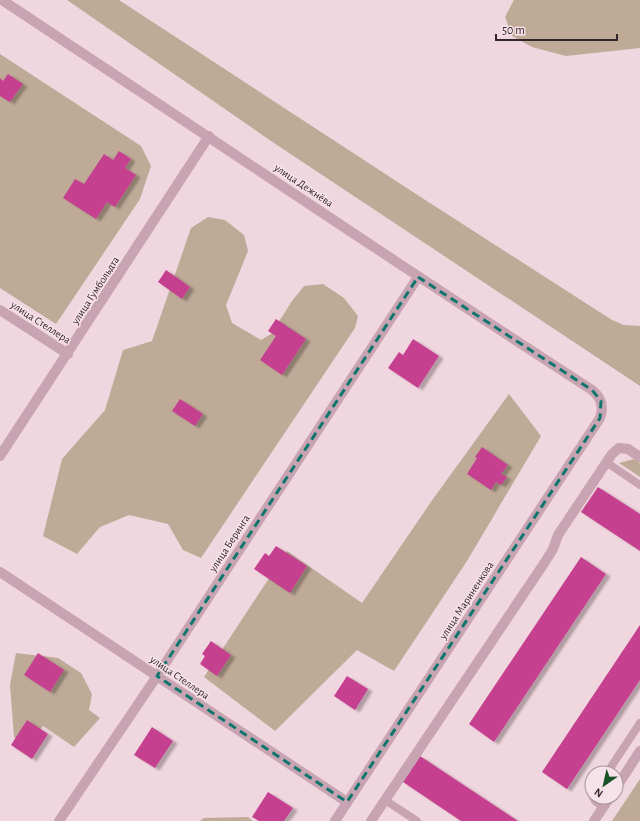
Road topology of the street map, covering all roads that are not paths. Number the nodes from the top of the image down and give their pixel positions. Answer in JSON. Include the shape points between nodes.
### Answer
{"nodes":[{"id":1,"x":2,"y":0,"type":"edge"},
{"id":2,"x":209,"y":136,"type":"junction"},
{"id":3,"x":418,"y":277,"type":"junction"},
{"id":4,"x":0,"y":310,"type":"edge"},
{"id":5,"x":68,"y":354,"type":"junction"},
{"id":6,"x":592,"y":390,"type":"joint"},
{"id":7,"x":0,"y":456,"type":"edge"},
{"id":8,"x":640,"y":457,"type":"edge"},
{"id":9,"x":606,"y":462,"type":"junction"},
{"id":10,"x":640,"y":485,"type":"edge"},
{"id":11,"x":0,"y":572,"type":"edge"},
{"id":12,"x":157,"y":676,"type":"junction"},
{"id":13,"x":640,"y":723,"type":"edge"},
{"id":14,"x":640,"y":751,"type":"edge"},
{"id":15,"x":612,"y":765,"type":"edge"},
{"id":16,"x":624,"y":776,"type":"edge"},
{"id":17,"x":386,"y":800,"type":"junction"},
{"id":18,"x":347,"y":802,"type":"junction"},
{"id":19,"x":600,"y":805,"type":"edge"},
{"id":20,"x":603,"y":807,"type":"joint"},
{"id":21,"x":59,"y":821,"type":"edge"},
{"id":22,"x":335,"y":821,"type":"edge"},
{"id":23,"x":371,"y":821,"type":"edge"},
{"id":24,"x":417,"y":821,"type":"edge"},
{"id":25,"x":594,"y":821,"type":"edge"}],
"edges":[{"from":1,"to":2,"type":"street","name":"улица Дежнёва"},
{"from":2,"to":3,"type":"street","name":"улица Дежнёва"},
{"from":2,"to":5,"type":"street","name":"улица Гумбольдта"},
{"from":3,"to":6,"type":"street","name":"улица Дежнёва"},
{"from":3,"to":12,"type":"street","name":"улица Беринга"},
{"from":4,"to":5,"type":"street","name":"улица Стеллера"},
{"from":5,"to":7,"type":"street","name":"улица Гумбольдта"},
{"from":6,"to":18,"type":"street","name":"улица Мариненкова","via":[[601,401],[600,418]]},
{"from":8,"to":9,"type":"street","via":[[628,449],[619,448]]},
{"from":9,"to":10,"type":"lane"},
{"from":9,"to":17,"type":"street","via":[[558,535],[545,562]]},
{"from":11,"to":12,"type":"street","name":"улица Стеллера"},
{"from":12,"to":18,"type":"street","name":"улица Стеллера"},
{"from":12,"to":21,"type":"street","name":"улица Беринга"},
{"from":13,"to":15,"type":"lane"},
{"from":14,"to":16,"type":"street"},
{"from":17,"to":23,"type":"street"},
{"from":17,"to":24,"type":"lane"},
{"from":18,"to":22,"type":"street","name":"улица Мариненкова"},
{"from":19,"to":20,"type":"lane"},
{"from":20,"to":25,"type":"street"}]}
